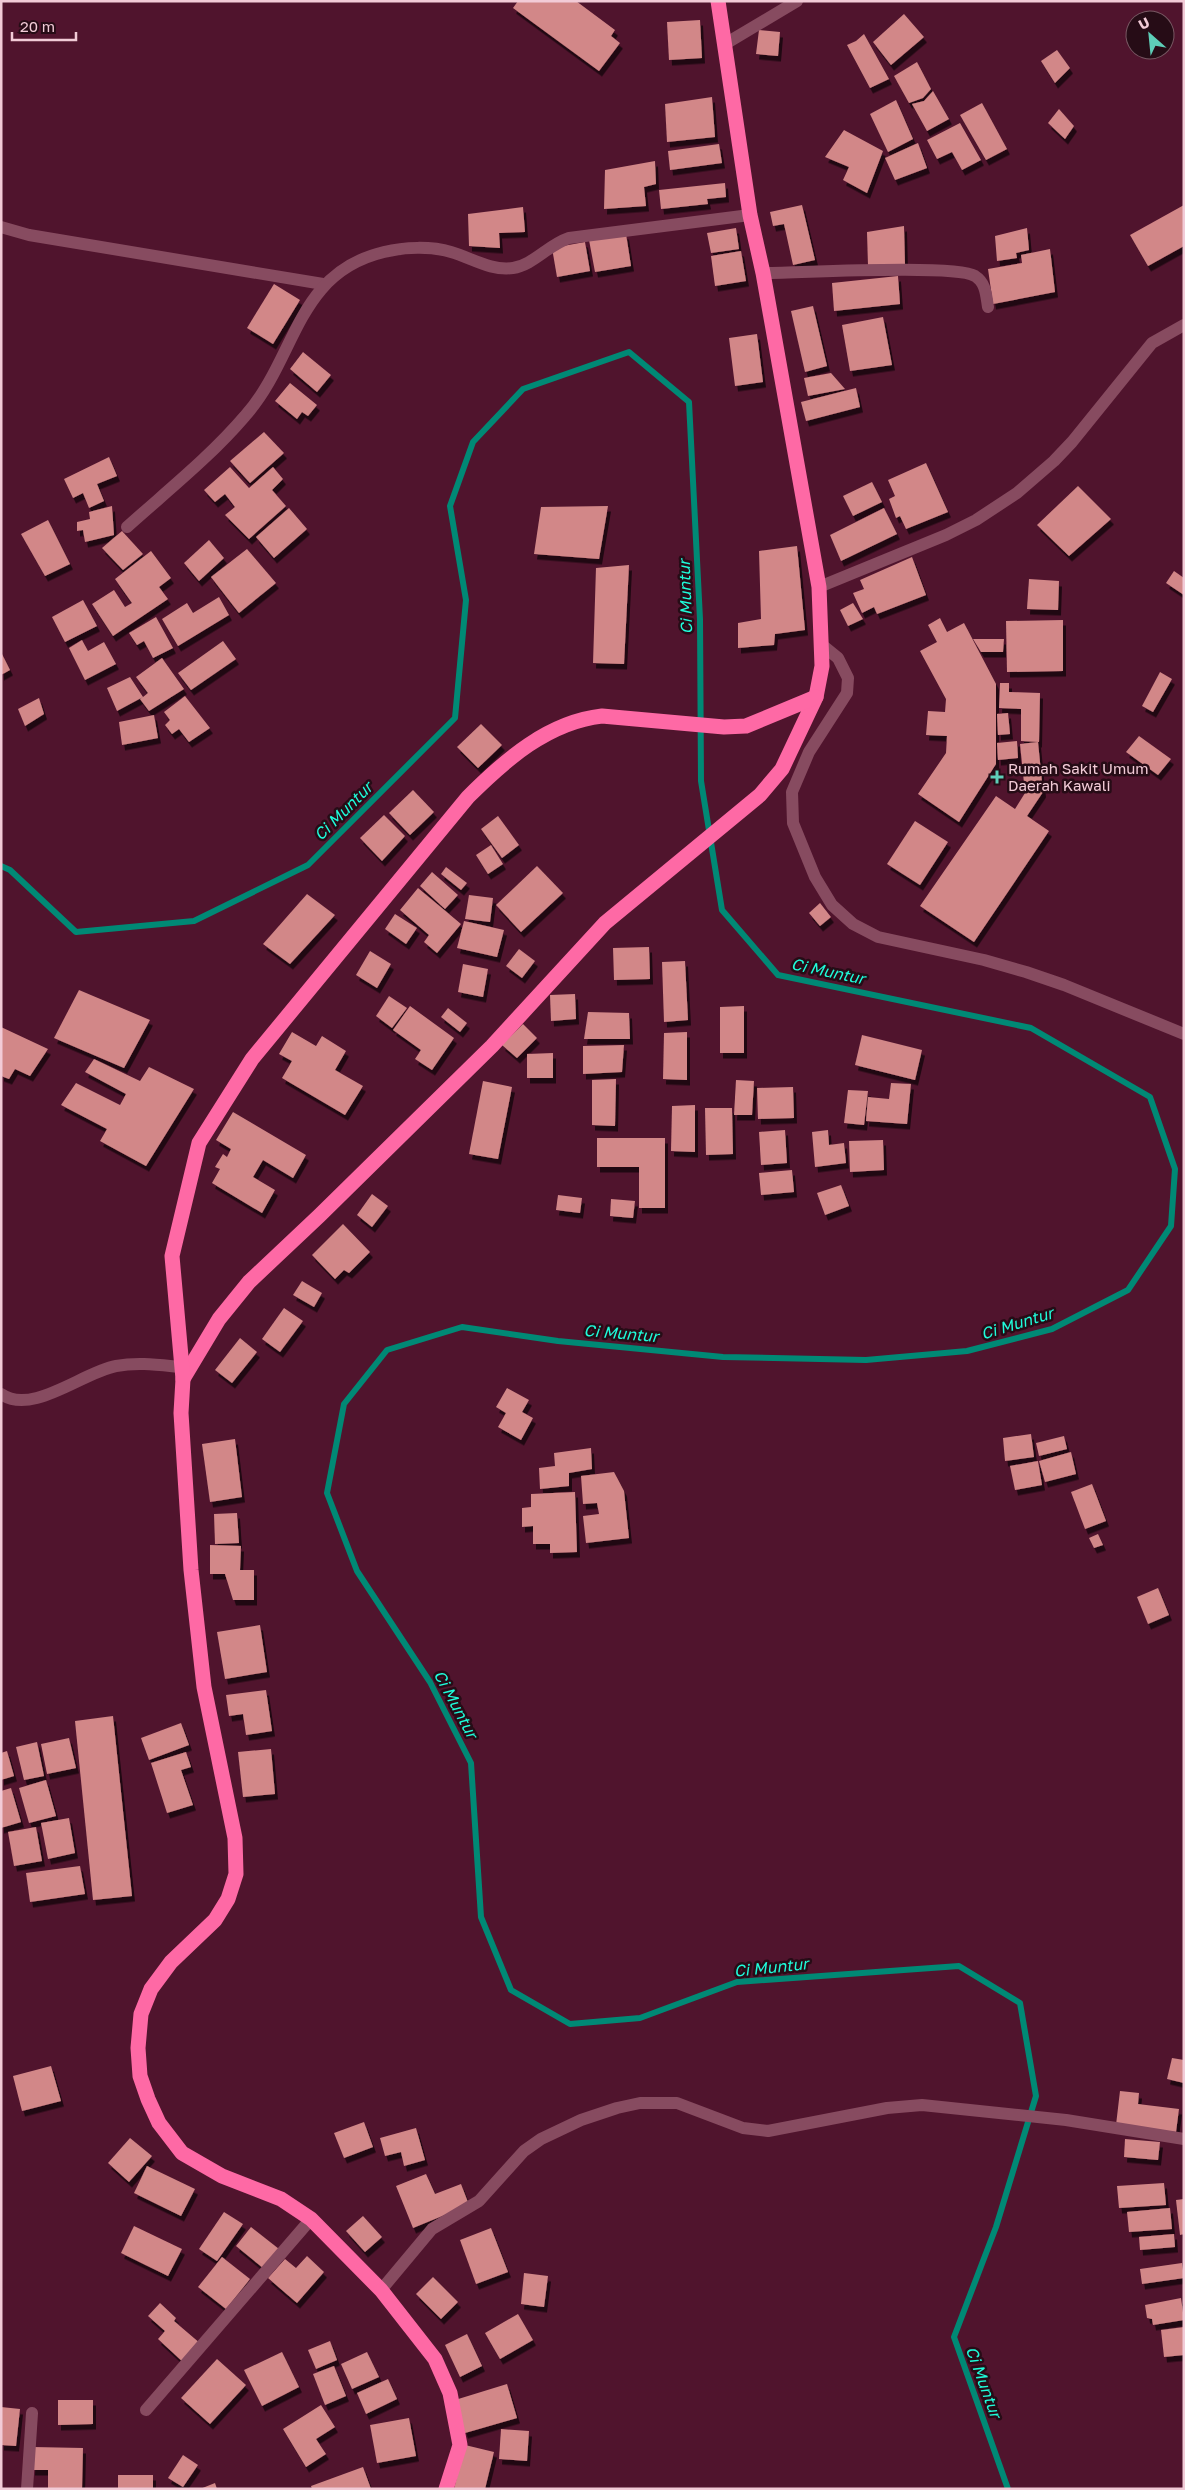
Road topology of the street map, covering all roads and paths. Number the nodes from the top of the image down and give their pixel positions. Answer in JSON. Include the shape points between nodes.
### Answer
{"nodes":[{"id":1,"x":718,"y":1,"type":"edge"},
{"id":2,"x":797,"y":1,"type":"edge"},
{"id":3,"x":725,"y":44,"type":"junction"},
{"id":4,"x":750,"y":215,"type":"junction"},
{"id":5,"x":1,"y":228,"type":"edge"},
{"id":6,"x":763,"y":273,"type":"junction"},
{"id":7,"x":323,"y":284,"type":"junction"},
{"id":8,"x":988,"y":307,"type":"dead end"},
{"id":9,"x":1184,"y":325,"type":"edge"},
{"id":10,"x":127,"y":528,"type":"dead end"},
{"id":11,"x":819,"y":587,"type":"junction"},
{"id":12,"x":822,"y":646,"type":"junction"},
{"id":13,"x":816,"y":697,"type":"junction"},
{"id":14,"x":1184,"y":1034,"type":"edge"},
{"id":15,"x":182,"y":1373,"type":"junction"},
{"id":16,"x":1,"y":1394,"type":"edge"},
{"id":17,"x":1184,"y":2138,"type":"edge"},
{"id":18,"x":311,"y":2219,"type":"junction"},
{"id":19,"x":381,"y":2290,"type":"junction"},
{"id":20,"x":146,"y":2410,"type":"dead end"},
{"id":21,"x":32,"y":2413,"type":"dead end"},
{"id":22,"x":27,"y":2489,"type":"edge"},
{"id":23,"x":446,"y":2489,"type":"edge"}],
"edges":[{"from":1,"to":3,"type":"highway"},
{"from":2,"to":3,"type":"street"},
{"from":3,"to":4,"type":"highway"},
{"from":4,"to":6,"type":"highway"},
{"from":4,"to":7,"type":"street","via":[[569,238],[556,242],[514,268],[500,268],[450,251],[420,248],[384,252],[346,266]]},
{"from":5,"to":7,"type":"street"},
{"from":6,"to":8,"type":"street","via":[[935,270],[964,273],[981,281]]},
{"from":6,"to":11,"type":"highway"},
{"from":7,"to":10,"type":"street","via":[[265,390],[247,415]]},
{"from":9,"to":11,"type":"street","via":[[1152,343],[1072,442],[1010,498],[946,535]]},
{"from":11,"to":12,"type":"highway"},
{"from":12,"to":13,"type":"highway"},
{"from":12,"to":14,"type":"street","via":[[838,658],[848,678],[847,693],[809,752],[792,792],[793,822],[815,877],[832,905],[854,924],[878,937],[1026,972]]},
{"from":13,"to":15,"type":"highway","via":[[782,769],[760,796],[605,924],[492,1046],[248,1282]]},
{"from":13,"to":15,"type":"highway","via":[[746,726],[724,727],[602,716],[569,722],[506,760],[468,797],[252,1059],[199,1143],[172,1256]]},
{"from":15,"to":16,"type":"street","via":[[134,1364],[115,1366],[30,1400],[19,1401]]},
{"from":15,"to":18,"type":"highway","via":[[181,1413],[194,1599],[204,1686],[235,1838],[236,1874],[228,1899],[215,1920],[171,1962],[151,1989],[141,2014],[140,2076],[159,2124],[182,2153],[222,2176],[281,2199]]},
{"from":17,"to":19,"type":"street","via":[[1066,2120],[922,2105],[905,2105],[768,2131],[743,2128],[677,2103],[640,2103],[581,2120],[524,2151],[479,2201],[432,2229]]},
{"from":18,"to":19,"type":"highway"},
{"from":18,"to":20,"type":"street"},
{"from":19,"to":23,"type":"highway","via":[[435,2359],[450,2393],[460,2445]]},
{"from":21,"to":22,"type":"street"}]}
